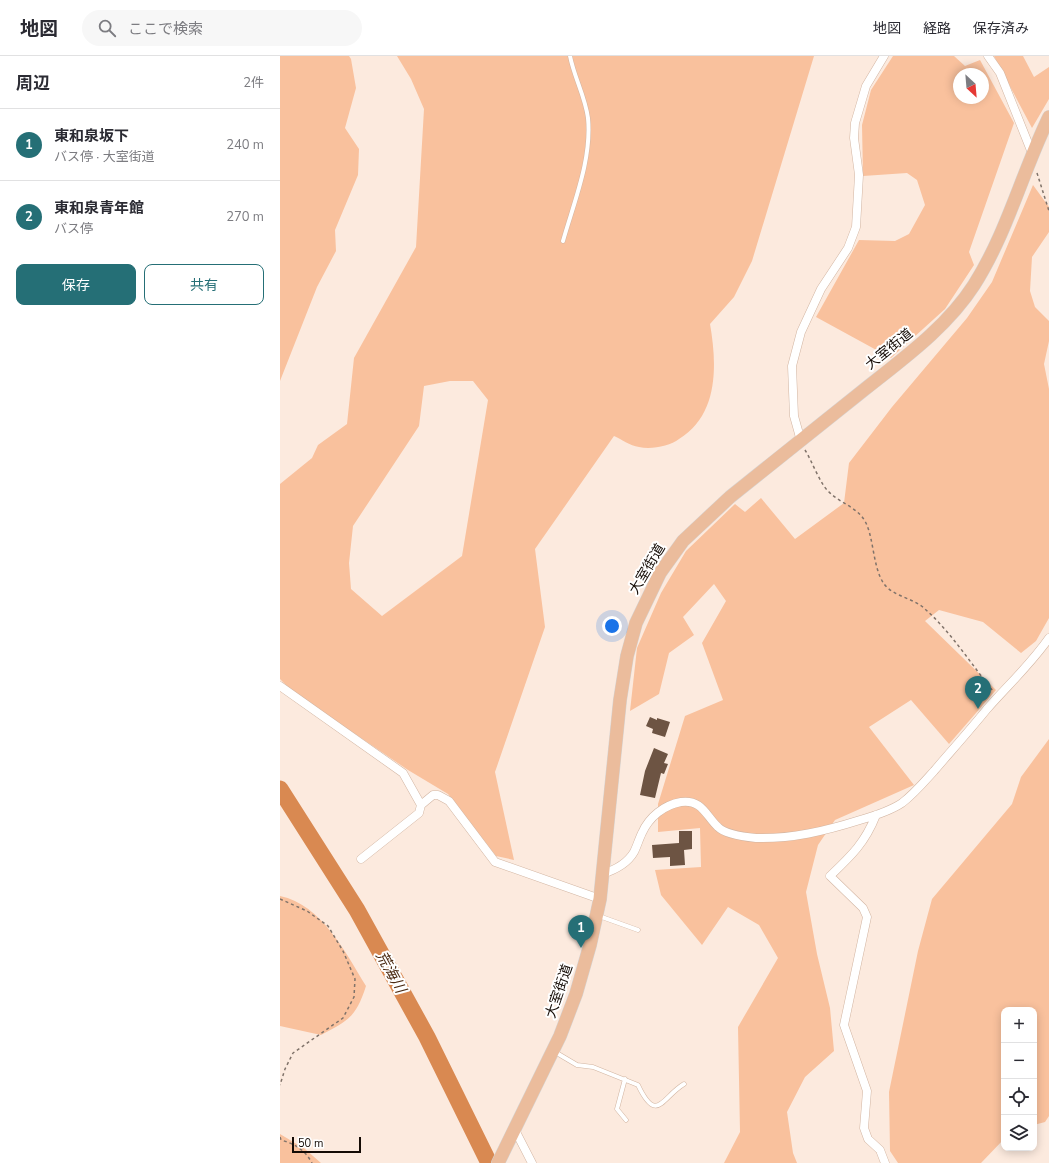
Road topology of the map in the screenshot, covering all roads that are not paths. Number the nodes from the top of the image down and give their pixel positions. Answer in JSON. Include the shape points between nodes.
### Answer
{"nodes":[{"id":1,"x":570,"y":56,"type":"edge"},
{"id":2,"x":884,"y":56,"type":"edge"},
{"id":3,"x":988,"y":56,"type":"edge"},
{"id":4,"x":1049,"y":117,"type":"edge"},
{"id":5,"x":1032,"y":153,"type":"junction"},
{"id":6,"x":563,"y":241,"type":"dead end"},
{"id":7,"x":801,"y":441,"type":"junction"},
{"id":8,"x":1049,"y":638,"type":"edge"},
{"id":9,"x":280,"y":686,"type":"edge"},
{"id":10,"x":421,"y":805,"type":"junction"},
{"id":11,"x":876,"y":816,"type":"junction"},
{"id":12,"x":361,"y":859,"type":"dead end"},
{"id":13,"x":602,"y":874,"type":"junction"},
{"id":14,"x":600,"y":899,"type":"junction"},
{"id":15,"x":597,"y":915,"type":"junction"},
{"id":16,"x":638,"y":930,"type":"dead end"},
{"id":17,"x":553,"y":1051,"type":"junction"},
{"id":18,"x":625,"y":1079,"type":"junction"},
{"id":19,"x":684,"y":1084,"type":"dead end"},
{"id":20,"x":626,"y":1120,"type":"dead end"},
{"id":21,"x":515,"y":1130,"type":"junction"},
{"id":22,"x":498,"y":1163,"type":"edge"},
{"id":23,"x":532,"y":1163,"type":"edge"},
{"id":24,"x":885,"y":1163,"type":"edge"}],
"edges":[{"from":1,"to":6,"type":"lane","via":[[588,119],[586,160]]},
{"from":2,"to":7,"type":"street","via":[[866,86],[855,123],[854,138],[859,176],[856,227],[848,248],[821,289],[801,332],[792,366],[794,416]]},
{"from":3,"to":5,"type":"street","via":[[1000,74]]},
{"from":4,"to":5,"type":"main road","name":"大室街道"},
{"from":5,"to":7,"type":"main road","name":"大室街道","via":[[1000,238],[973,286],[960,303],[925,340]]},
{"from":7,"to":13,"type":"main road","name":"大室街道","via":[[730,496],[688,536],[660,573],[646,598],[636,623],[623,679]]},
{"from":8,"to":11,"type":"street","via":[[1038,654],[915,791],[901,803]]},
{"from":9,"to":10,"type":"street","via":[[403,773]]},
{"from":10,"to":12,"type":"street","via":[[419,813]]},
{"from":10,"to":14,"type":"street","via":[[433,795],[438,795],[449,801],[495,862]]},
{"from":11,"to":13,"type":"street","via":[[821,832],[744,837],[719,828],[707,812],[693,802],[680,802],[663,808],[652,816],[634,852],[615,870]]},
{"from":11,"to":24,"type":"street","via":[[859,848],[830,876],[863,908],[868,917],[844,1025],[867,1091],[864,1128],[868,1139],[880,1150]]},
{"from":13,"to":14,"type":"main road","name":"大室街道"},
{"from":14,"to":15,"type":"main road","name":"大室街道"},
{"from":15,"to":16,"type":"lane"},
{"from":15,"to":17,"type":"main road","name":"大室街道","via":[[576,994]]},
{"from":17,"to":18,"type":"lane","via":[[578,1065],[593,1067]]},
{"from":17,"to":21,"type":"main road","name":"大室街道"},
{"from":18,"to":19,"type":"lane","via":[[638,1085],[645,1099],[659,1106],[676,1088]]},
{"from":18,"to":20,"type":"lane","via":[[617,1110]]},
{"from":21,"to":22,"type":"main road","name":"大室街道"},
{"from":21,"to":23,"type":"street"}]}
